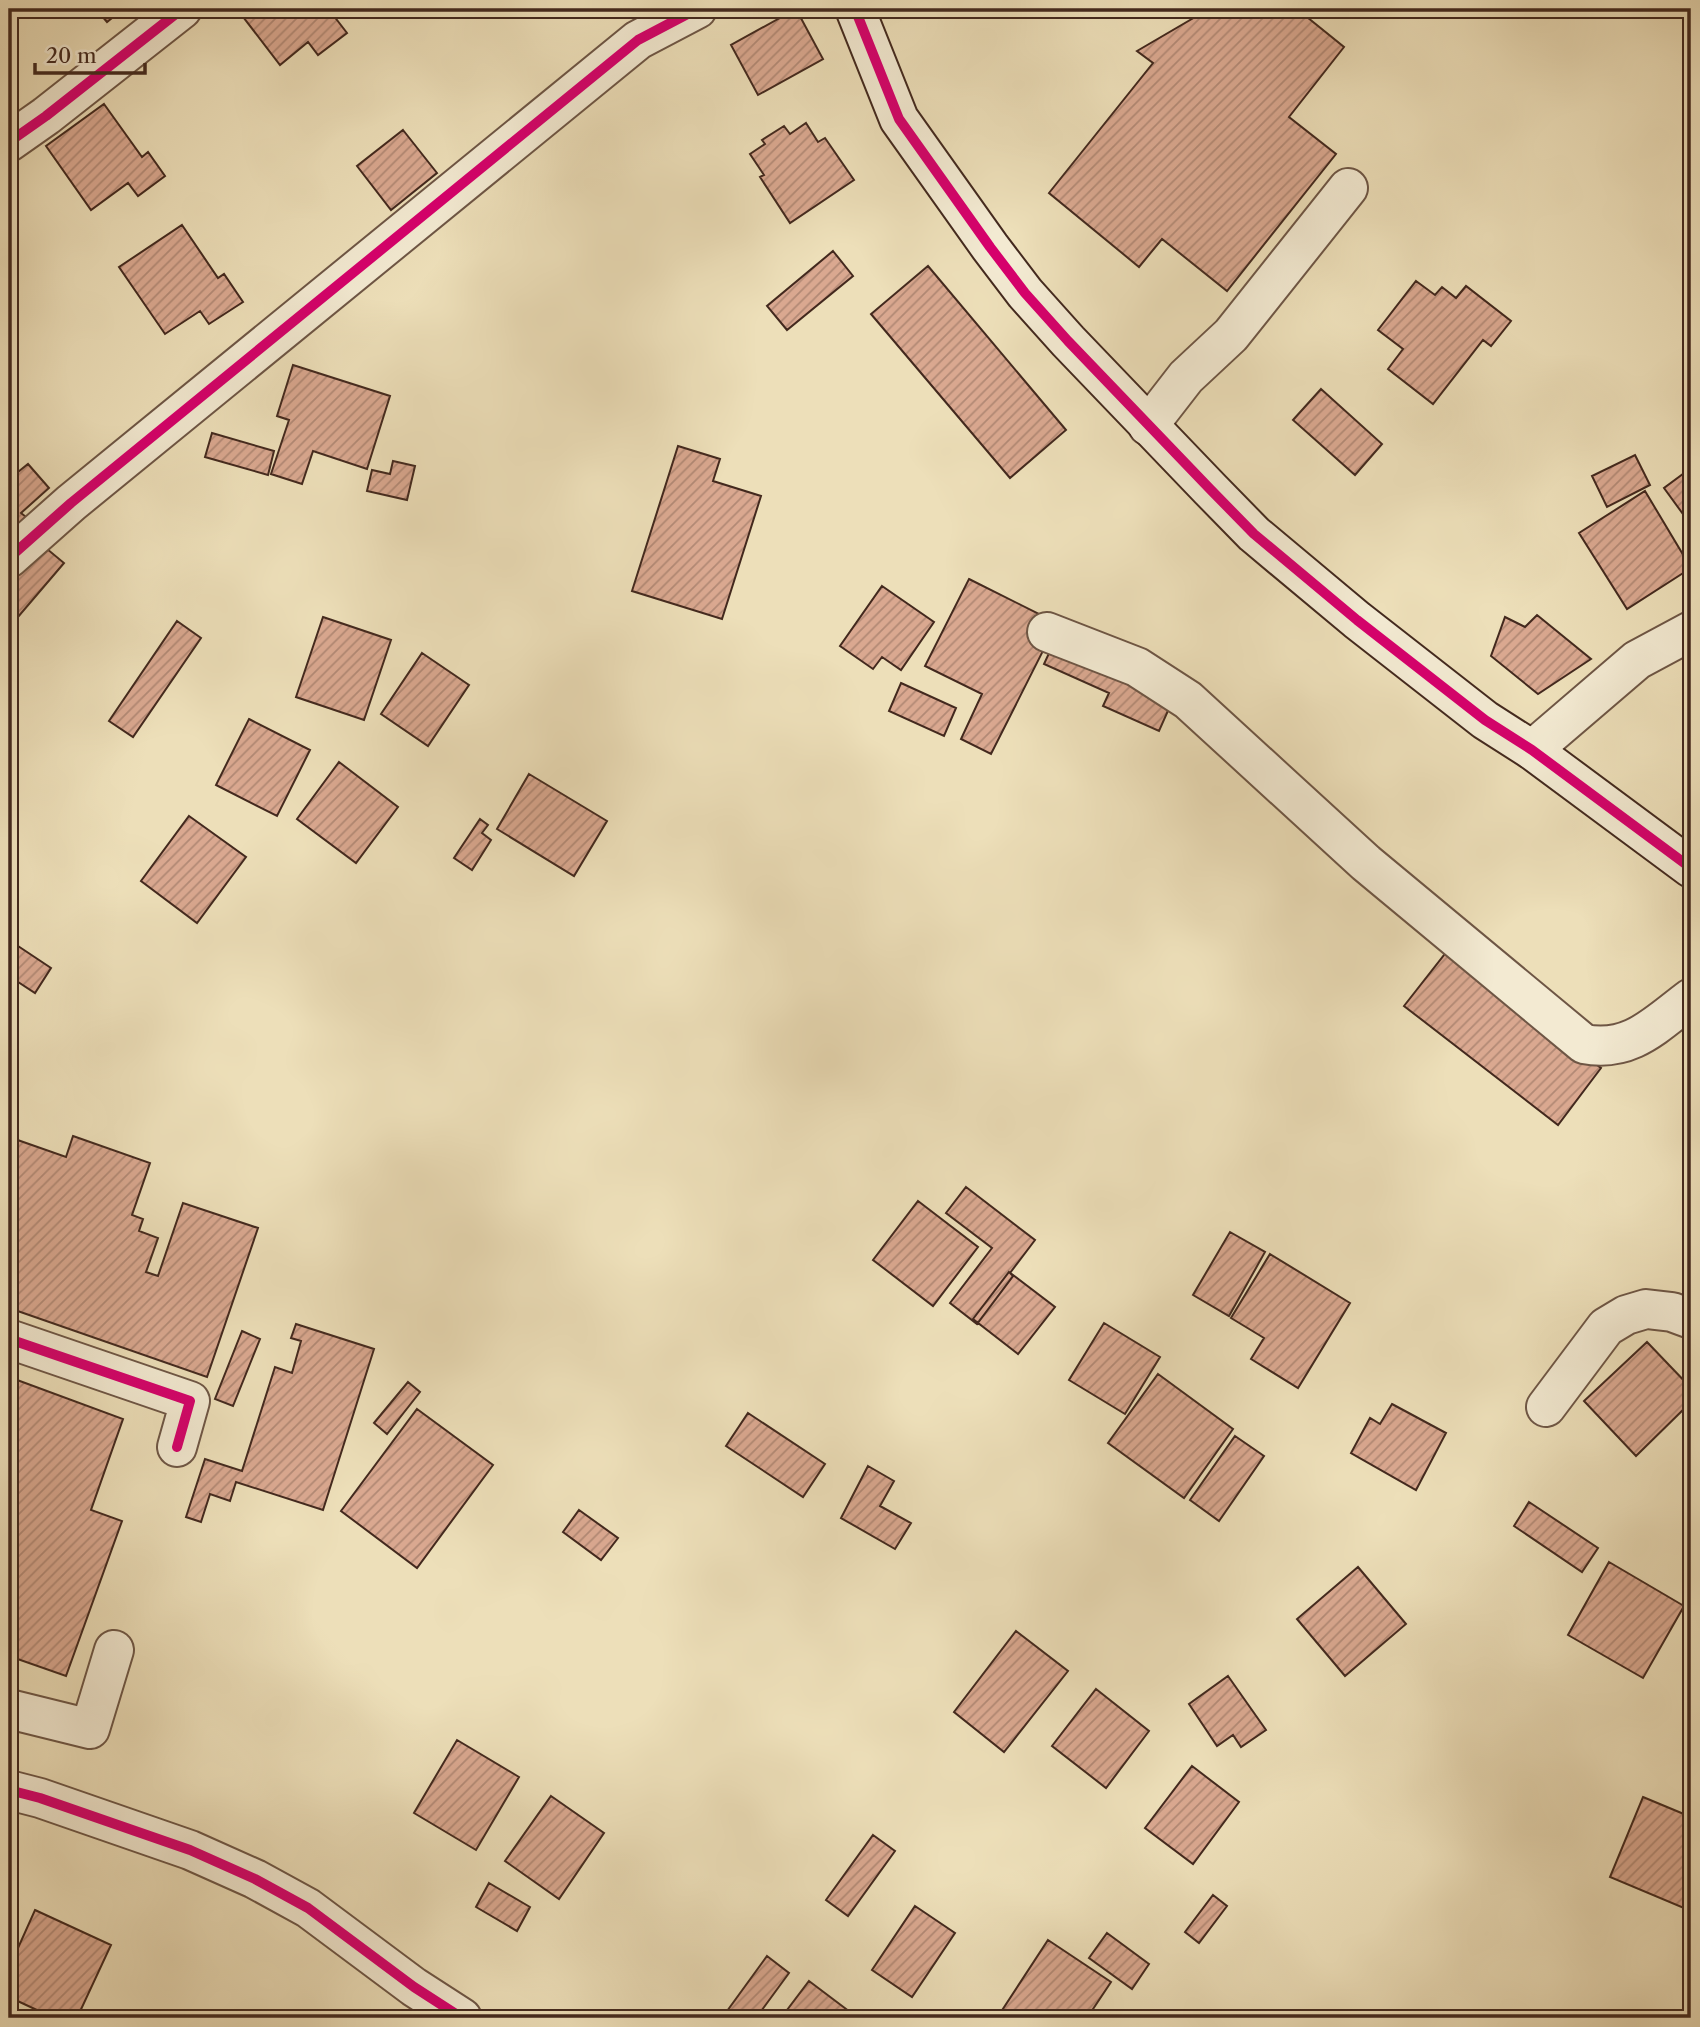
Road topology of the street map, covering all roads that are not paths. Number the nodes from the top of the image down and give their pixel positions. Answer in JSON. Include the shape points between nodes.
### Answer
{"nodes":[{"id":1,"x":182,"y":9,"type":"edge"},
{"id":2,"x":697,"y":9,"type":"edge"},
{"id":3,"x":855,"y":9,"type":"edge"},
{"id":4,"x":9,"y":142,"type":"edge"},
{"id":5,"x":1348,"y":188,"type":"dead end"},
{"id":6,"x":1148,"y":426,"type":"junction"},
{"id":7,"x":9,"y":558,"type":"edge"},
{"id":8,"x":1691,"y":631,"type":"edge"},
{"id":9,"x":1047,"y":632,"type":"dead end"},
{"id":10,"x":1532,"y":750,"type":"junction"},
{"id":11,"x":1691,"y":868,"type":"edge"},
{"id":12,"x":1691,"y":998,"type":"edge"},
{"id":13,"x":1691,"y":1319,"type":"edge"},
{"id":14,"x":9,"y":1339,"type":"edge"},
{"id":15,"x":1546,"y":1407,"type":"dead end"},
{"id":16,"x":177,"y":1447,"type":"dead end"},
{"id":17,"x":114,"y":1650,"type":"dead end"},
{"id":18,"x":9,"y":1709,"type":"edge"},
{"id":19,"x":9,"y":1790,"type":"edge"},
{"id":20,"x":462,"y":2018,"type":"edge"}],
"edges":[{"from":1,"to":4,"type":"street"},
{"from":2,"to":7,"type":"street","via":[[638,40]]},
{"from":3,"to":6,"type":"street","via":[[899,120],[1025,293]]},
{"from":5,"to":6,"type":"street","via":[[1231,335],[1186,377]]},
{"from":6,"to":10,"type":"street","via":[[1308,582],[1485,720]]},
{"from":8,"to":10,"type":"street","via":[[1637,660]]},
{"from":9,"to":12,"type":"street","via":[[1137,667],[1188,700],[1367,863],[1584,1044],[1615,1046],[1638,1038]]},
{"from":10,"to":11,"type":"street"},
{"from":13,"to":15,"type":"street","via":[[1646,1309],[1605,1327]]},
{"from":14,"to":16,"type":"street","via":[[190,1401]]},
{"from":17,"to":18,"type":"street","via":[[90,1729]]},
{"from":19,"to":20,"type":"street","via":[[190,1850],[254,1879],[308,1908]]}]}
